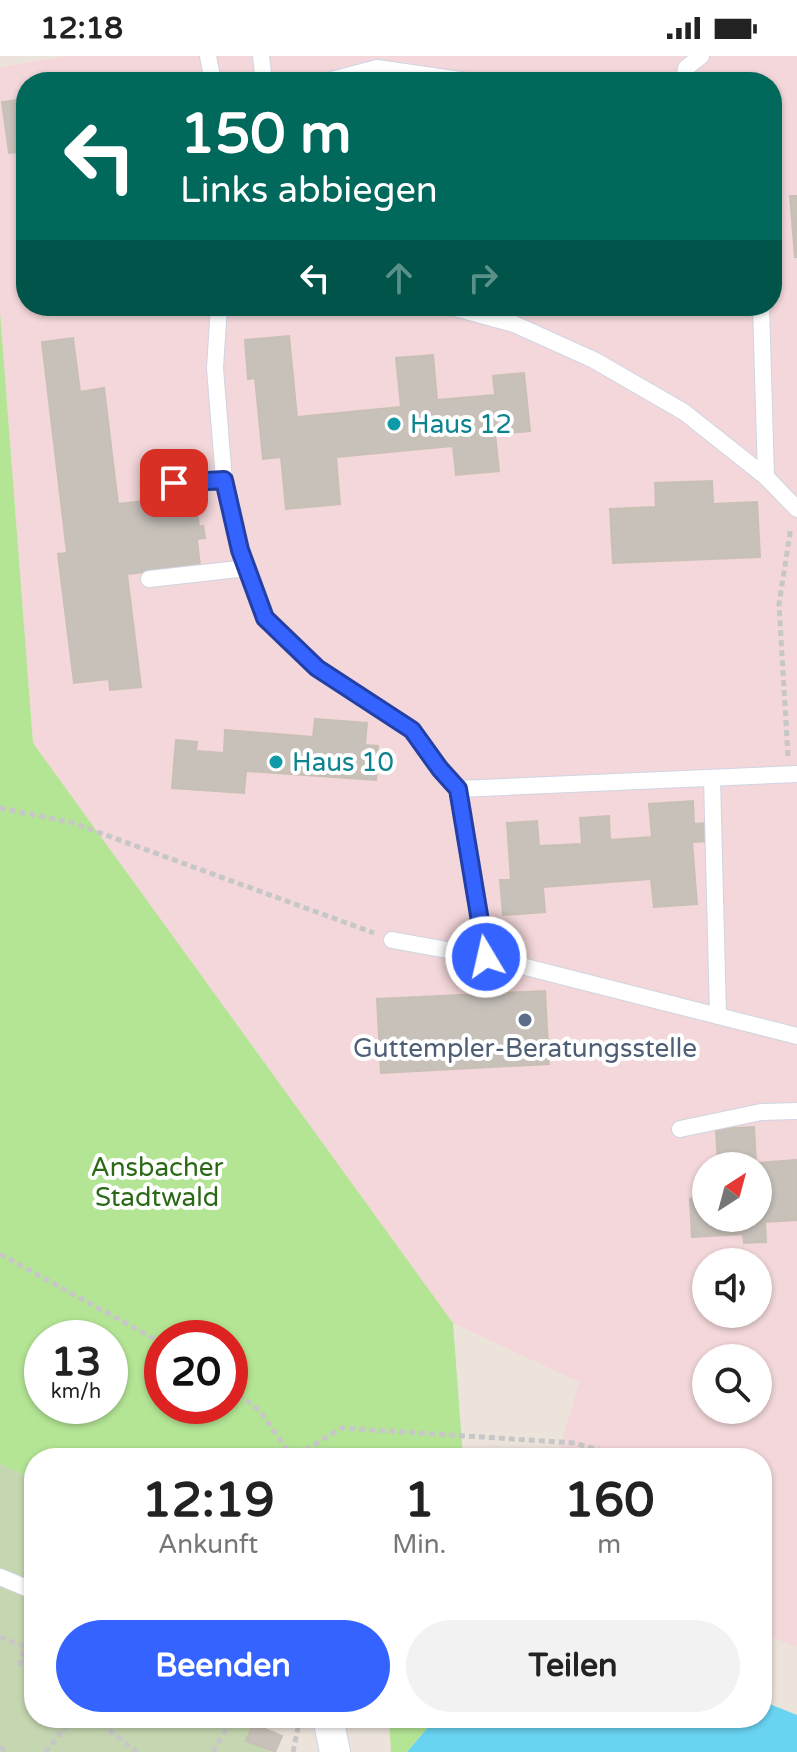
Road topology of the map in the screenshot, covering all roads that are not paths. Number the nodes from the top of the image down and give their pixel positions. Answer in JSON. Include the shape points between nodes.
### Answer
{"nodes":[{"id":1,"x":701,"y":56,"type":"edge"},
{"id":2,"x":362,"y":72,"type":"edge"},
{"id":3,"x":405,"y":72,"type":"edge"},
{"id":4,"x":685,"y":72,"type":"edge"},
{"id":5,"x":218,"y":316,"type":"edge"},
{"id":6,"x":485,"y":316,"type":"edge"},
{"id":7,"x":761,"y":316,"type":"edge"},
{"id":8,"x":766,"y":477,"type":"junction"},
{"id":9,"x":224,"y":480,"type":"junction"},
{"id":10,"x":148,"y":484,"type":"dead end"},
{"id":11,"x":796,"y":508,"type":"edge"},
{"id":12,"x":247,"y":568,"type":"junction"},
{"id":13,"x":149,"y":579,"type":"dead end"},
{"id":14,"x":793,"y":774,"type":"edge"},
{"id":15,"x":712,"y":778,"type":"junction"},
{"id":16,"x":458,"y":789,"type":"junction"},
{"id":17,"x":392,"y":940,"type":"road end"},
{"id":18,"x":486,"y":957,"type":"junction"},
{"id":19,"x":718,"y":1016,"type":"junction"},
{"id":20,"x":797,"y":1036,"type":"edge"},
{"id":21,"x":797,"y":1111,"type":"edge"},
{"id":22,"x":680,"y":1129,"type":"dead end"},
{"id":23,"x":0,"y":1577,"type":"edge"},
{"id":24,"x":24,"y":1587,"type":"edge"},
{"id":25,"x":330,"y":1728,"type":"edge"},
{"id":26,"x":335,"y":1752,"type":"edge"}],
"edges":[{"from":1,"to":4,"type":"lane"},
{"from":2,"to":3,"type":"lane"},
{"from":5,"to":9,"type":"lane","via":[[215,368]]},
{"from":6,"to":8,"type":"lane","via":[[594,360],[684,412]]},
{"from":7,"to":8,"type":"lane"},
{"from":8,"to":11,"type":"lane"},
{"from":9,"to":10,"type":"lane"},
{"from":9,"to":12,"type":"lane"},
{"from":12,"to":13,"type":"lane"},
{"from":12,"to":16,"type":"lane","via":[[265,618],[317,668],[412,730]]},
{"from":14,"to":15,"type":"lane"},
{"from":15,"to":16,"type":"lane"},
{"from":15,"to":19,"type":"lane"},
{"from":16,"to":18,"type":"lane"},
{"from":17,"to":18,"type":"lane"},
{"from":18,"to":19,"type":"lane"},
{"from":19,"to":20,"type":"lane"},
{"from":21,"to":22,"type":"lane","via":[[761,1112]]},
{"from":23,"to":24,"type":"lane"},
{"from":25,"to":26,"type":"street"}]}
